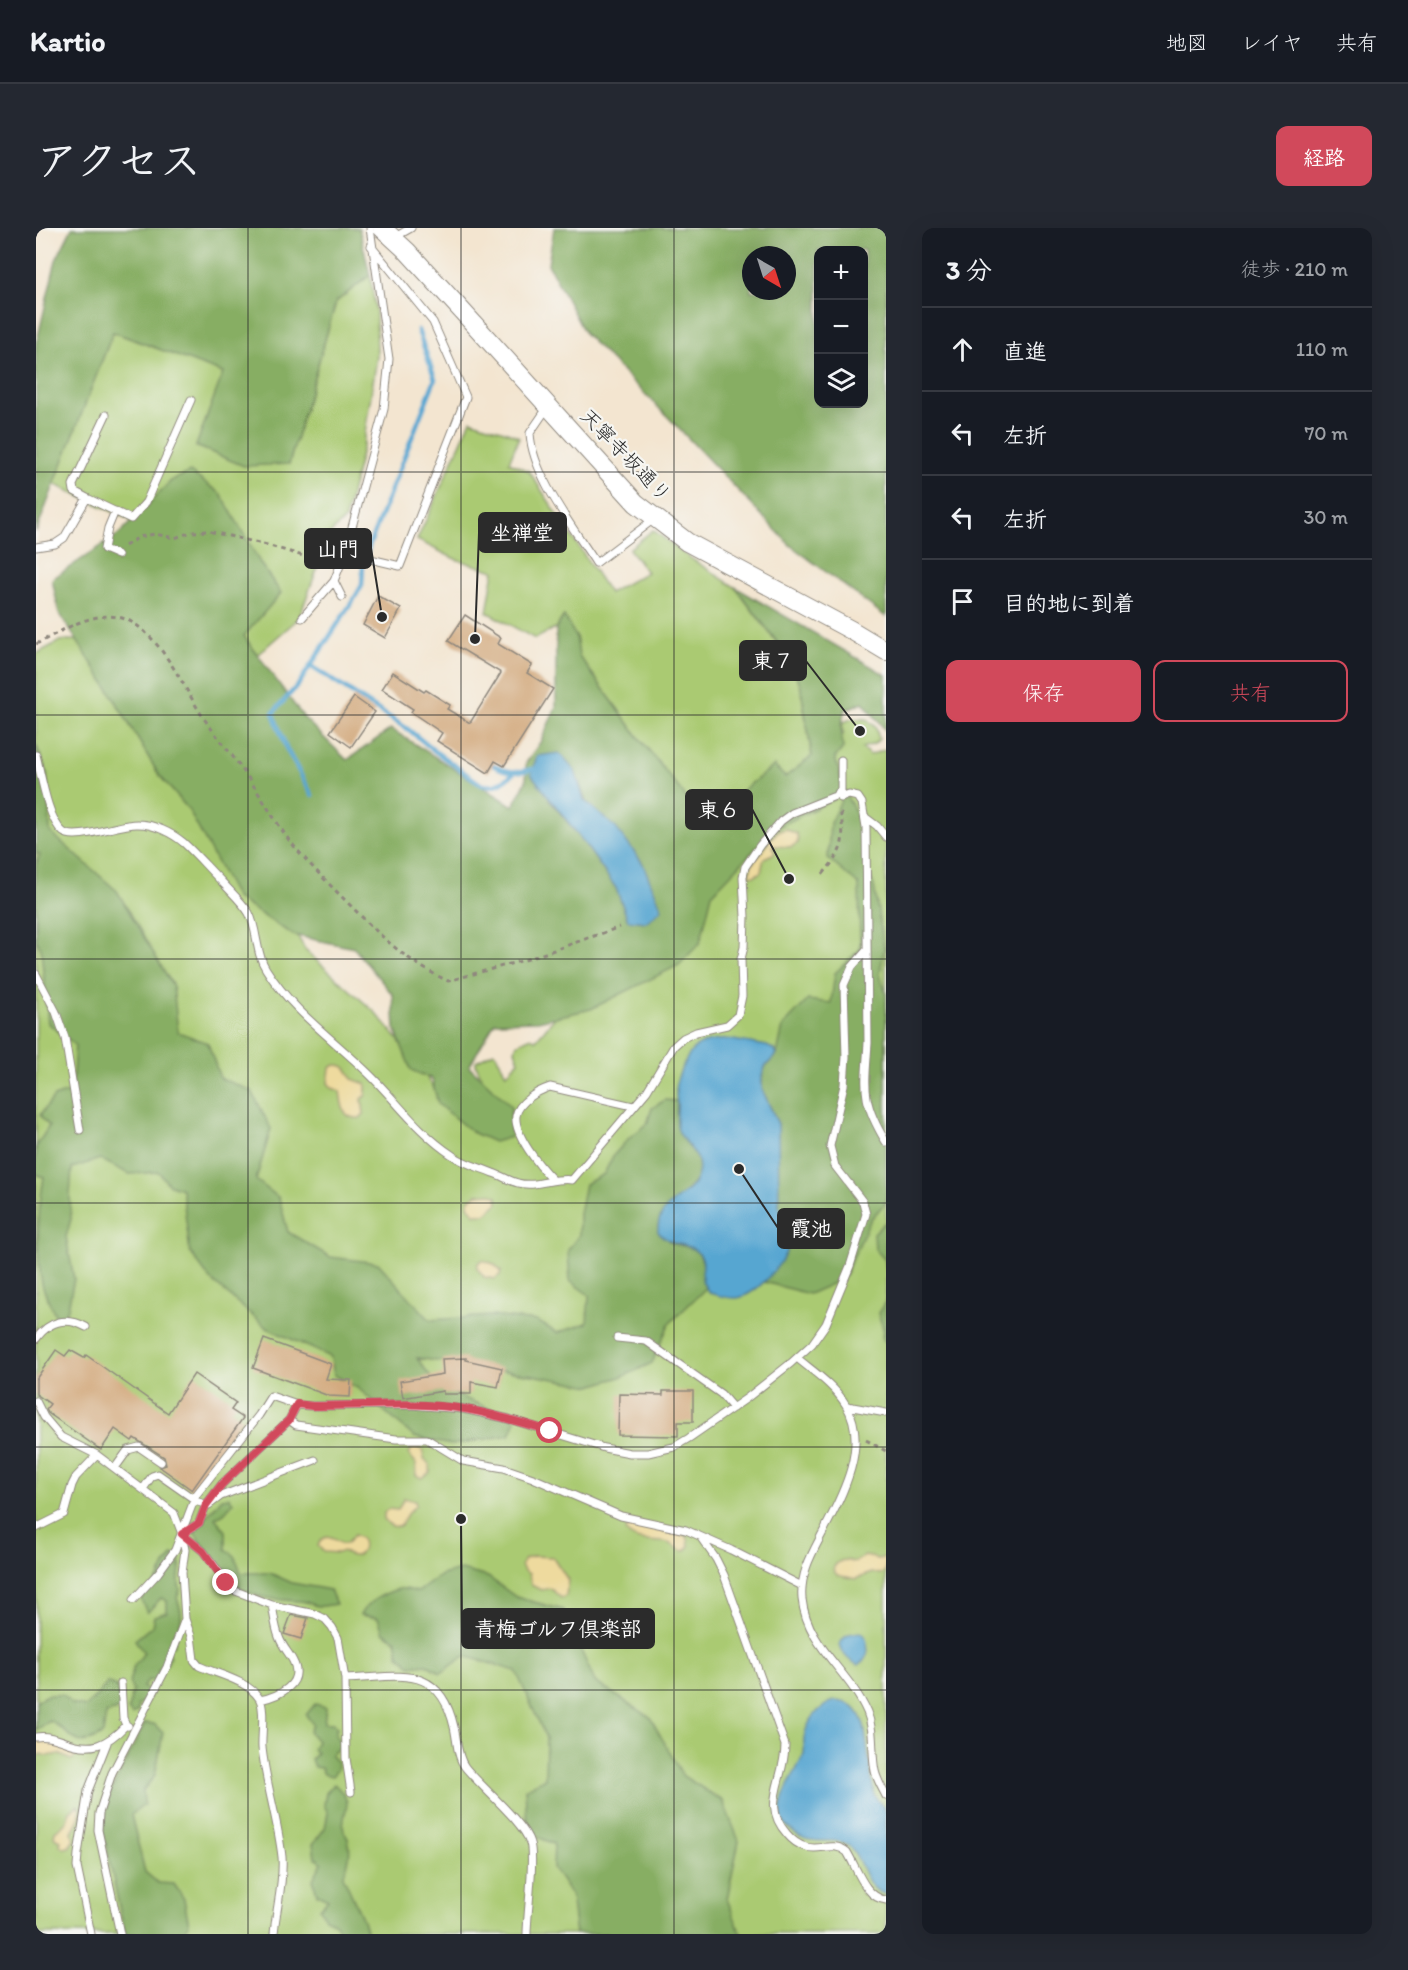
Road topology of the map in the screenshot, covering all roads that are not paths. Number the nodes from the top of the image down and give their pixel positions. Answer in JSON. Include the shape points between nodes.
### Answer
{"nodes":[{"id":1,"x":370,"y":228,"type":"edge"},
{"id":2,"x":411,"y":228,"type":"edge"},
{"id":3,"x":387,"y":233,"type":"edge"},
{"id":4,"x":371,"y":246,"type":"junction"},
{"id":5,"x":191,"y":400,"type":"dead end"},
{"id":6,"x":549,"y":408,"type":"junction"},
{"id":7,"x":106,"y":415,"type":"dead end"},
{"id":8,"x":87,"y":498,"type":"junction"},
{"id":9,"x":115,"y":511,"type":"junction"},
{"id":10,"x":655,"y":518,"type":"junction"},
{"id":11,"x":36,"y":547,"type":"edge"},
{"id":12,"x":345,"y":553,"type":"junction"},
{"id":13,"x":118,"y":555,"type":"road end"},
{"id":14,"x":334,"y":580,"type":"junction"},
{"id":15,"x":342,"y":597,"type":"dead end"},
{"id":16,"x":302,"y":618,"type":"dead end"},
{"id":17,"x":886,"y":651,"type":"edge"},
{"id":18,"x":36,"y":755,"type":"edge"},
{"id":19,"x":841,"y":760,"type":"dead end"},
{"id":20,"x":841,"y":794,"type":"junction"},
{"id":21,"x":865,"y":817,"type":"junction"},
{"id":22,"x":886,"y":837,"type":"edge"},
{"id":23,"x":866,"y":951,"type":"junction"},
{"id":24,"x":36,"y":974,"type":"edge"},
{"id":25,"x":633,"y":1106,"type":"junction"},
{"id":26,"x":80,"y":1130,"type":"dead end"},
{"id":27,"x":886,"y":1143,"type":"edge"},
{"id":28,"x":553,"y":1180,"type":"junction"},
{"id":29,"x":86,"y":1327,"type":"dead end"},
{"id":30,"x":617,"y":1338,"type":"dead end"},
{"id":31,"x":36,"y":1339,"type":"edge"},
{"id":32,"x":797,"y":1358,"type":"junction"},
{"id":33,"x":36,"y":1401,"type":"edge"},
{"id":34,"x":297,"y":1404,"type":"junction"},
{"id":35,"x":847,"y":1406,"type":"junction"},
{"id":36,"x":733,"y":1408,"type":"junction"},
{"id":37,"x":886,"y":1413,"type":"edge"},
{"id":38,"x":289,"y":1420,"type":"junction"},
{"id":39,"x":97,"y":1455,"type":"junction"},
{"id":40,"x":315,"y":1460,"type":"dead end"},
{"id":41,"x":161,"y":1462,"type":"dead end"},
{"id":42,"x":115,"y":1468,"type":"junction"},
{"id":43,"x":143,"y":1489,"type":"junction"},
{"id":44,"x":194,"y":1499,"type":"junction"},
{"id":45,"x":206,"y":1505,"type":"junction"},
{"id":46,"x":36,"y":1528,"type":"edge"},
{"id":47,"x":182,"y":1534,"type":"junction"},
{"id":48,"x":700,"y":1536,"type":"junction"},
{"id":49,"x":802,"y":1586,"type":"junction"},
{"id":50,"x":133,"y":1600,"type":"dead end"},
{"id":51,"x":272,"y":1605,"type":"junction"},
{"id":52,"x":185,"y":1619,"type":"junction"},
{"id":53,"x":345,"y":1679,"type":"junction"},
{"id":54,"x":121,"y":1683,"type":"dead end"},
{"id":55,"x":260,"y":1700,"type":"junction"},
{"id":56,"x":126,"y":1725,"type":"junction"},
{"id":57,"x":135,"y":1727,"type":"junction"},
{"id":58,"x":36,"y":1737,"type":"edge"},
{"id":59,"x":107,"y":1743,"type":"junction"},
{"id":60,"x":351,"y":1792,"type":"dead end"},
{"id":61,"x":886,"y":1796,"type":"edge"},
{"id":62,"x":886,"y":1900,"type":"edge"},
{"id":63,"x":91,"y":1934,"type":"edge"},
{"id":64,"x":120,"y":1934,"type":"edge"},
{"id":65,"x":274,"y":1934,"type":"edge"},
{"id":66,"x":527,"y":1934,"type":"edge"}],
"edges":[{"from":1,"to":4,"type":"lane"},
{"from":2,"to":3,"type":"lane"},
{"from":3,"to":6,"type":"street","name":"天寧寺坂通り"},
{"from":4,"to":12,"type":"lane","via":[[389,359],[384,409]]},
{"from":4,"to":12,"type":"lane","via":[[433,322],[466,397],[400,566]]},
{"from":5,"to":9,"type":"lane","via":[[146,502],[131,519]]},
{"from":6,"to":10,"type":"street","name":"天寧寺坂通り","via":[[636,503]]},
{"from":6,"to":10,"type":"lane","via":[[530,433],[534,459],[596,563]]},
{"from":7,"to":8,"type":"lane","via":[[73,485],[74,491]]},
{"from":8,"to":9,"type":"lane"},
{"from":8,"to":11,"type":"lane","via":[[64,538]]},
{"from":9,"to":13,"type":"lane","via":[[104,549]]},
{"from":10,"to":17,"type":"street","name":"天寧寺坂通り","via":[[687,542]]},
{"from":12,"to":14,"type":"lane"},
{"from":14,"to":15,"type":"lane"},
{"from":14,"to":16,"type":"lane"},
{"from":18,"to":28,"type":"lane","via":[[52,812],[63,832],[82,834],[146,824],[179,839],[248,912],[265,969],[298,1009],[372,1077],[430,1139],[460,1161],[514,1182],[533,1185]]},
{"from":19,"to":20,"type":"lane"},
{"from":20,"to":21,"type":"lane","via":[[858,797]]},
{"from":20,"to":25,"type":"lane","via":[[792,813],[751,857],[743,877],[745,927],[738,1015],[727,1025],[683,1038]]},
{"from":21,"to":22,"type":"lane"},
{"from":21,"to":23,"type":"lane"},
{"from":23,"to":27,"type":"lane","via":[[866,1098]]},
{"from":23,"to":32,"type":"lane","via":[[852,967],[844,985],[846,1057],[830,1146],[835,1166],[863,1202],[866,1214],[826,1324]]},
{"from":24,"to":26,"type":"lane","via":[[65,1038]]},
{"from":25,"to":28,"type":"lane","via":[[572,1180]]},
{"from":25,"to":28,"type":"lane","via":[[550,1087],[528,1099],[515,1118],[530,1152]]},
{"from":29,"to":31,"type":"lane","via":[[65,1320],[46,1327]]},
{"from":30,"to":36,"type":"lane","via":[[646,1341],[721,1394]]},
{"from":32,"to":35,"type":"lane","via":[[830,1385]]},
{"from":32,"to":36,"type":"lane"},
{"from":33,"to":39,"type":"lane","via":[[61,1437]]},
{"from":34,"to":36,"type":"lane","via":[[464,1409],[630,1453],[674,1447]]},
{"from":34,"to":38,"type":"lane"},
{"from":34,"to":44,"type":"lane","via":[[271,1396]]},
{"from":35,"to":37,"type":"lane"},
{"from":35,"to":49,"type":"lane","via":[[854,1434],[850,1467],[839,1501],[806,1568]]},
{"from":38,"to":45,"type":"lane","via":[[222,1484]]},
{"from":38,"to":48,"type":"lane","via":[[296,1425],[427,1439],[463,1461],[504,1468],[621,1516]]},
{"from":39,"to":42,"type":"lane"},
{"from":39,"to":46,"type":"lane","via":[[76,1477],[64,1514]]},
{"from":40,"to":45,"type":"lane"},
{"from":41,"to":42,"type":"lane","via":[[139,1447],[128,1450]]},
{"from":42,"to":43,"type":"lane"},
{"from":43,"to":44,"type":"lane","via":[[158,1474],[174,1481]]},
{"from":43,"to":47,"type":"lane","via":[[174,1513]]},
{"from":44,"to":45,"type":"lane"},
{"from":44,"to":47,"type":"lane"},
{"from":45,"to":47,"type":"lane","via":[[199,1523]]},
{"from":47,"to":50,"type":"lane","via":[[158,1573]]},
{"from":47,"to":51,"type":"lane","via":[[203,1551],[233,1590]]},
{"from":47,"to":52,"type":"lane"},
{"from":48,"to":49,"type":"lane"},
{"from":48,"to":62,"type":"lane","via":[[724,1575],[784,1745],[773,1806],[776,1821],[801,1845],[843,1848],[870,1893]]},
{"from":49,"to":61,"type":"lane","via":[[804,1612],[811,1632],[867,1713],[875,1770]]},
{"from":51,"to":53,"type":"lane","via":[[326,1619],[338,1638]]},
{"from":51,"to":55,"type":"lane","via":[[278,1636],[297,1669],[285,1691]]},
{"from":52,"to":55,"type":"lane","via":[[199,1666],[238,1682]]},
{"from":52,"to":57,"type":"lane","via":[[167,1667]]},
{"from":53,"to":60,"type":"lane","via":[[346,1758]]},
{"from":53,"to":66,"type":"lane","via":[[411,1677],[434,1687],[442,1696],[453,1720],[463,1765],[519,1825],[530,1844]]},
{"from":54,"to":56,"type":"lane"},
{"from":55,"to":65,"type":"lane","via":[[263,1755],[282,1857]]},
{"from":56,"to":57,"type":"lane"},
{"from":56,"to":59,"type":"lane"},
{"from":57,"to":64,"type":"lane","via":[[112,1773],[99,1813],[98,1830]]},
{"from":58,"to":59,"type":"lane","via":[[47,1736],[85,1747]]},
{"from":59,"to":63,"type":"lane","via":[[88,1791],[78,1854],[77,1867]]}]}
